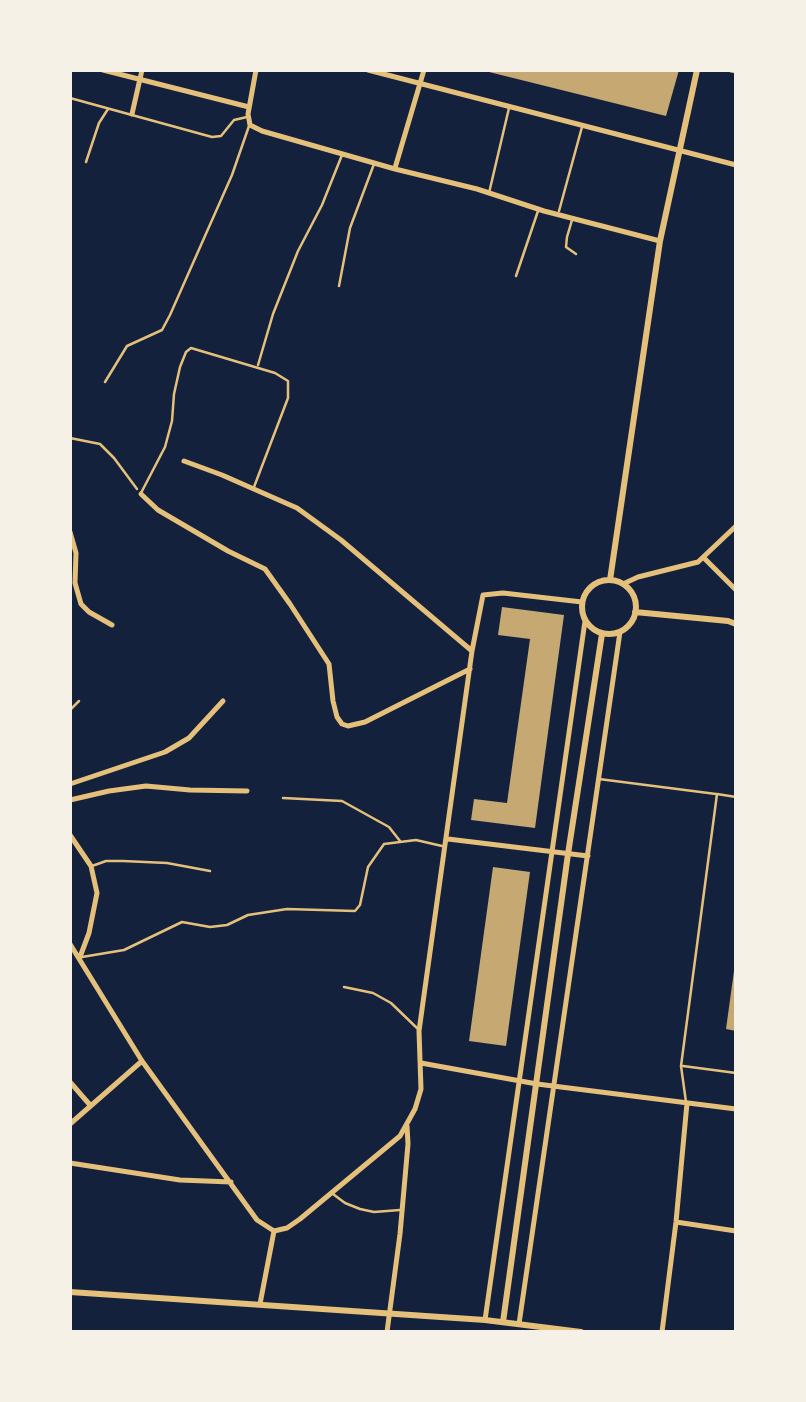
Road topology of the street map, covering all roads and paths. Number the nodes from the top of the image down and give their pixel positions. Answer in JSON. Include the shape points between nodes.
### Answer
{"nodes":[{"id":1,"x":103,"y":70,"type":"edge"},
{"id":2,"x":142,"y":70,"type":"edge"},
{"id":3,"x":256,"y":70,"type":"edge"},
{"id":4,"x":368,"y":70,"type":"edge"},
{"id":5,"x":424,"y":70,"type":"edge"},
{"id":6,"x":697,"y":70,"type":"edge"},
{"id":7,"x":140,"y":79,"type":"junction"},
{"id":8,"x":420,"y":84,"type":"junction"},
{"id":9,"x":70,"y":98,"type":"edge"},
{"id":10,"x":249,"y":107,"type":"junction"},
{"id":11,"x":509,"y":107,"type":"junction"},
{"id":12,"x":109,"y":108,"type":"junction"},
{"id":13,"x":132,"y":114,"type":"junction"},
{"id":14,"x":249,"y":121,"type":"junction"},
{"id":15,"x":582,"y":126,"type":"junction"},
{"id":16,"x":679,"y":151,"type":"junction"},
{"id":17,"x":343,"y":154,"type":"junction"},
{"id":18,"x":86,"y":162,"type":"dead end"},
{"id":19,"x":375,"y":163,"type":"junction"},
{"id":20,"x":736,"y":166,"type":"edge"},
{"id":21,"x":395,"y":169,"type":"junction"},
{"id":22,"x":489,"y":193,"type":"junction"},
{"id":23,"x":539,"y":209,"type":"junction"},
{"id":24,"x":558,"y":214,"type":"junction"},
{"id":25,"x":573,"y":218,"type":"junction"},
{"id":26,"x":660,"y":241,"type":"junction"},
{"id":27,"x":576,"y":254,"type":"dead end"},
{"id":28,"x":516,"y":276,"type":"dead end"},
{"id":29,"x":340,"y":286,"type":"dead end"},
{"id":30,"x":257,"y":367,"type":"junction"},
{"id":31,"x":105,"y":382,"type":"dead end"},
{"id":32,"x":70,"y":438,"type":"edge"},
{"id":33,"x":184,"y":461,"type":"dead end"},
{"id":34,"x":254,"y":488,"type":"junction"},
{"id":35,"x":140,"y":494,"type":"junction"},
{"id":36,"x":736,"y":526,"type":"edge"},
{"id":37,"x":70,"y":532,"type":"edge"},
{"id":38,"x":704,"y":558,"type":"junction"},
{"id":39,"x":610,"y":580,"type":"junction"},
{"id":40,"x":623,"y":584,"type":"junction"},
{"id":41,"x":736,"y":590,"type":"edge"},
{"id":42,"x":582,"y":602,"type":"junction"},
{"id":43,"x":636,"y":612,"type":"junction"},
{"id":44,"x":585,"y":622,"type":"junction"},
{"id":45,"x":736,"y":624,"type":"edge"},
{"id":46,"x":112,"y":625,"type":"dead end"},
{"id":47,"x":620,"y":632,"type":"junction"},
{"id":48,"x":602,"y":634,"type":"junction"},
{"id":49,"x":472,"y":650,"type":"junction"},
{"id":50,"x":470,"y":668,"type":"junction"},
{"id":51,"x":79,"y":701,"type":"dead end"},
{"id":52,"x":224,"y":701,"type":"dead end"},
{"id":53,"x":70,"y":710,"type":"edge"},
{"id":54,"x":598,"y":779,"type":"junction"},
{"id":55,"x":70,"y":784,"type":"edge"},
{"id":56,"x":247,"y":791,"type":"dead end"},
{"id":57,"x":717,"y":794,"type":"junction"},
{"id":58,"x":736,"y":796,"type":"edge"},
{"id":59,"x":283,"y":798,"type":"dead end"},
{"id":60,"x":70,"y":800,"type":"edge"},
{"id":61,"x":70,"y":835,"type":"edge"},
{"id":62,"x":401,"y":842,"type":"junction"},
{"id":63,"x":447,"y":843,"type":"junction"},
{"id":64,"x":550,"y":852,"type":"junction"},
{"id":65,"x":568,"y":854,"type":"junction"},
{"id":66,"x":588,"y":856,"type":"junction"},
{"id":67,"x":90,"y":866,"type":"junction"},
{"id":68,"x":210,"y":871,"type":"dead end"},
{"id":69,"x":70,"y":944,"type":"edge"},
{"id":70,"x":80,"y":958,"type":"junction"},
{"id":71,"x":344,"y":988,"type":"dead end"},
{"id":72,"x":420,"y":1032,"type":"junction"},
{"id":73,"x":142,"y":1061,"type":"junction"},
{"id":74,"x":421,"y":1062,"type":"junction"},
{"id":75,"x":681,"y":1066,"type":"junction"},
{"id":76,"x":736,"y":1073,"type":"edge"},
{"id":77,"x":518,"y":1080,"type":"junction"},
{"id":78,"x":70,"y":1082,"type":"edge"},
{"id":79,"x":535,"y":1084,"type":"junction"},
{"id":80,"x":553,"y":1086,"type":"junction"},
{"id":81,"x":686,"y":1104,"type":"junction"},
{"id":82,"x":90,"y":1106,"type":"junction"},
{"id":83,"x":736,"y":1109,"type":"edge"},
{"id":84,"x":70,"y":1124,"type":"edge"},
{"id":85,"x":407,"y":1125,"type":"junction"},
{"id":86,"x":70,"y":1163,"type":"edge"},
{"id":87,"x":230,"y":1182,"type":"junction"},
{"id":88,"x":332,"y":1193,"type":"junction"},
{"id":89,"x":402,"y":1210,"type":"junction"},
{"id":90,"x":676,"y":1222,"type":"junction"},
{"id":91,"x":736,"y":1231,"type":"edge"},
{"id":92,"x":274,"y":1232,"type":"junction"},
{"id":93,"x":70,"y":1292,"type":"edge"},
{"id":94,"x":260,"y":1304,"type":"junction"},
{"id":95,"x":390,"y":1313,"type":"junction"},
{"id":96,"x":485,"y":1320,"type":"junction"},
{"id":97,"x":503,"y":1322,"type":"junction"},
{"id":98,"x":519,"y":1324,"type":"junction"},
{"id":99,"x":388,"y":1332,"type":"edge"},
{"id":100,"x":582,"y":1332,"type":"edge"},
{"id":101,"x":662,"y":1332,"type":"edge"}],
"edges":[{"from":1,"to":7,"type":"street"},
{"from":2,"to":7,"type":"street"},
{"from":3,"to":10,"type":"street"},
{"from":4,"to":8,"type":"street"},
{"from":5,"to":8,"type":"street"},
{"from":6,"to":16,"type":"street"},
{"from":7,"to":10,"type":"street"},
{"from":7,"to":13,"type":"street"},
{"from":8,"to":11,"type":"street"},
{"from":8,"to":21,"type":"street"},
{"from":9,"to":12,"type":"lane"},
{"from":10,"to":14,"type":"street"},
{"from":11,"to":15,"type":"street"},
{"from":11,"to":22,"type":"lane"},
{"from":12,"to":13,"type":"lane"},
{"from":12,"to":18,"type":"lane"},
{"from":13,"to":14,"type":"lane","via":[[212,137],[234,120]]},
{"from":14,"to":17,"type":"street"},
{"from":14,"to":31,"type":"lane","via":[[232,175],[162,330],[127,346]]},
{"from":15,"to":16,"type":"street"},
{"from":15,"to":24,"type":"lane"},
{"from":16,"to":20,"type":"street"},
{"from":16,"to":26,"type":"street"},
{"from":17,"to":19,"type":"street"},
{"from":17,"to":30,"type":"lane","via":[[298,251]]},
{"from":19,"to":21,"type":"street"},
{"from":19,"to":29,"type":"lane","via":[[350,228]]},
{"from":21,"to":22,"type":"street"},
{"from":22,"to":23,"type":"street"},
{"from":23,"to":24,"type":"street"},
{"from":23,"to":28,"type":"lane"},
{"from":24,"to":25,"type":"street"},
{"from":25,"to":26,"type":"street"},
{"from":25,"to":27,"type":"lane","via":[[566,247]]},
{"from":26,"to":39,"type":"street"},
{"from":30,"to":34,"type":"lane","via":[[288,381],[288,398]]},
{"from":30,"to":35,"type":"lane","via":[[186,352],[165,447]]},
{"from":32,"to":35,"type":"path","via":[[100,444]]},
{"from":33,"to":34,"type":"street"},
{"from":34,"to":49,"type":"street","via":[[319,522]]},
{"from":35,"to":50,"type":"street","via":[[265,569],[329,664],[342,724],[365,722]]},
{"from":36,"to":38,"type":"street"},
{"from":37,"to":46,"type":"street","via":[[82,604]]},
{"from":38,"to":40,"type":"street"},
{"from":38,"to":41,"type":"street"},
{"from":39,"to":40,"type":"street"},
{"from":39,"to":42,"type":"street","via":[[592,586]]},
{"from":40,"to":43,"type":"street"},
{"from":42,"to":44,"type":"street"},
{"from":42,"to":49,"type":"street","via":[[483,594]]},
{"from":43,"to":45,"type":"street"},
{"from":43,"to":47,"type":"street"},
{"from":44,"to":48,"type":"street"},
{"from":44,"to":64,"type":"street"},
{"from":47,"to":48,"type":"street"},
{"from":47,"to":54,"type":"street"},
{"from":48,"to":65,"type":"street"},
{"from":49,"to":50,"type":"street"},
{"from":50,"to":63,"type":"street"},
{"from":51,"to":53,"type":"path"},
{"from":52,"to":55,"type":"street","via":[[164,752]]},
{"from":54,"to":57,"type":"lane"},
{"from":54,"to":66,"type":"street"},
{"from":56,"to":60,"type":"street","via":[[146,786]]},
{"from":57,"to":58,"type":"lane"},
{"from":57,"to":75,"type":"lane"},
{"from":59,"to":62,"type":"lane","via":[[342,801],[389,827]]},
{"from":61,"to":67,"type":"street"},
{"from":62,"to":63,"type":"lane"},
{"from":62,"to":70,"type":"lane","via":[[384,844],[368,867],[355,911],[287,909],[210,927],[182,922],[124,950]]},
{"from":63,"to":64,"type":"street"},
{"from":63,"to":72,"type":"street"},
{"from":64,"to":65,"type":"street"},
{"from":64,"to":77,"type":"street"},
{"from":65,"to":66,"type":"street"},
{"from":65,"to":79,"type":"street"},
{"from":66,"to":80,"type":"street"},
{"from":67,"to":68,"type":"lane","via":[[123,861]]},
{"from":67,"to":70,"type":"street","via":[[97,893]]},
{"from":69,"to":70,"type":"street"},
{"from":70,"to":73,"type":"street"},
{"from":71,"to":72,"type":"lane","via":[[391,1003]]},
{"from":72,"to":74,"type":"street"},
{"from":73,"to":82,"type":"street"},
{"from":73,"to":87,"type":"street"},
{"from":74,"to":77,"type":"street"},
{"from":74,"to":85,"type":"street","via":[[420,1090]]},
{"from":75,"to":76,"type":"lane"},
{"from":75,"to":81,"type":"lane"},
{"from":77,"to":79,"type":"street"},
{"from":77,"to":96,"type":"street"},
{"from":78,"to":82,"type":"street"},
{"from":79,"to":80,"type":"street"},
{"from":79,"to":97,"type":"street"},
{"from":80,"to":81,"type":"street"},
{"from":80,"to":98,"type":"street"},
{"from":81,"to":83,"type":"street"},
{"from":81,"to":90,"type":"street"},
{"from":82,"to":84,"type":"street"},
{"from":85,"to":88,"type":"street"},
{"from":85,"to":89,"type":"street"},
{"from":86,"to":87,"type":"street"},
{"from":87,"to":92,"type":"street"},
{"from":88,"to":89,"type":"lane","via":[[360,1210]]},
{"from":88,"to":92,"type":"street"},
{"from":89,"to":95,"type":"street"},
{"from":90,"to":91,"type":"street"},
{"from":90,"to":101,"type":"street"},
{"from":92,"to":94,"type":"street"},
{"from":93,"to":94,"type":"street"},
{"from":94,"to":95,"type":"street"},
{"from":95,"to":96,"type":"street"},
{"from":95,"to":99,"type":"street"},
{"from":96,"to":97,"type":"street"},
{"from":97,"to":98,"type":"street"},
{"from":98,"to":100,"type":"street"}]}
